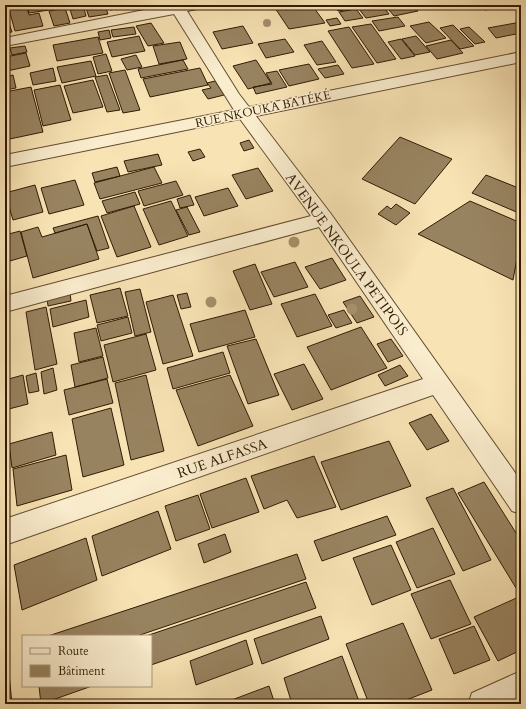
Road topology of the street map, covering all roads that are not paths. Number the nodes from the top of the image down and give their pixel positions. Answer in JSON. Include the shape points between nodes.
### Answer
{"nodes":[{"id":1,"x":184,"y":6,"type":"edge"},
{"id":2,"x":5,"y":42,"type":"edge"},
{"id":3,"x":521,"y":57,"type":"edge"},
{"id":4,"x":244,"y":113,"type":"junction"},
{"id":5,"x":5,"y":162,"type":"edge"},
{"id":6,"x":324,"y":219,"type":"junction"},
{"id":7,"x":5,"y":304,"type":"edge"},
{"id":8,"x":439,"y":383,"type":"junction"},
{"id":9,"x":521,"y":502,"type":"edge"},
{"id":10,"x":5,"y":532,"type":"edge"},
{"id":11,"x":521,"y":686,"type":"edge"},
{"id":12,"x":483,"y":704,"type":"edge"}],
"edges":[{"from":1,"to":2,"type":"street"},
{"from":1,"to":4,"type":"street","name":"AVENUE NKOULA PETIPOIS","via":[[232,96]]},
{"from":3,"to":4,"type":"street","name":"RUE NKOUKA BATÉKÉ"},
{"from":4,"to":5,"type":"street","name":"RUE NKOUKA BATÉKÉ"},
{"from":4,"to":6,"type":"street","name":"AVENUE NKOULA PETIPOIS"},
{"from":6,"to":7,"type":"street"},
{"from":6,"to":8,"type":"street","name":"AVENUE NKOULA PETIPOIS"},
{"from":8,"to":9,"type":"street","name":"AVENUE NKOULA PETIPOIS"},
{"from":8,"to":10,"type":"street","name":"RUE ALFASSA"},
{"from":11,"to":12,"type":"street"}]}
